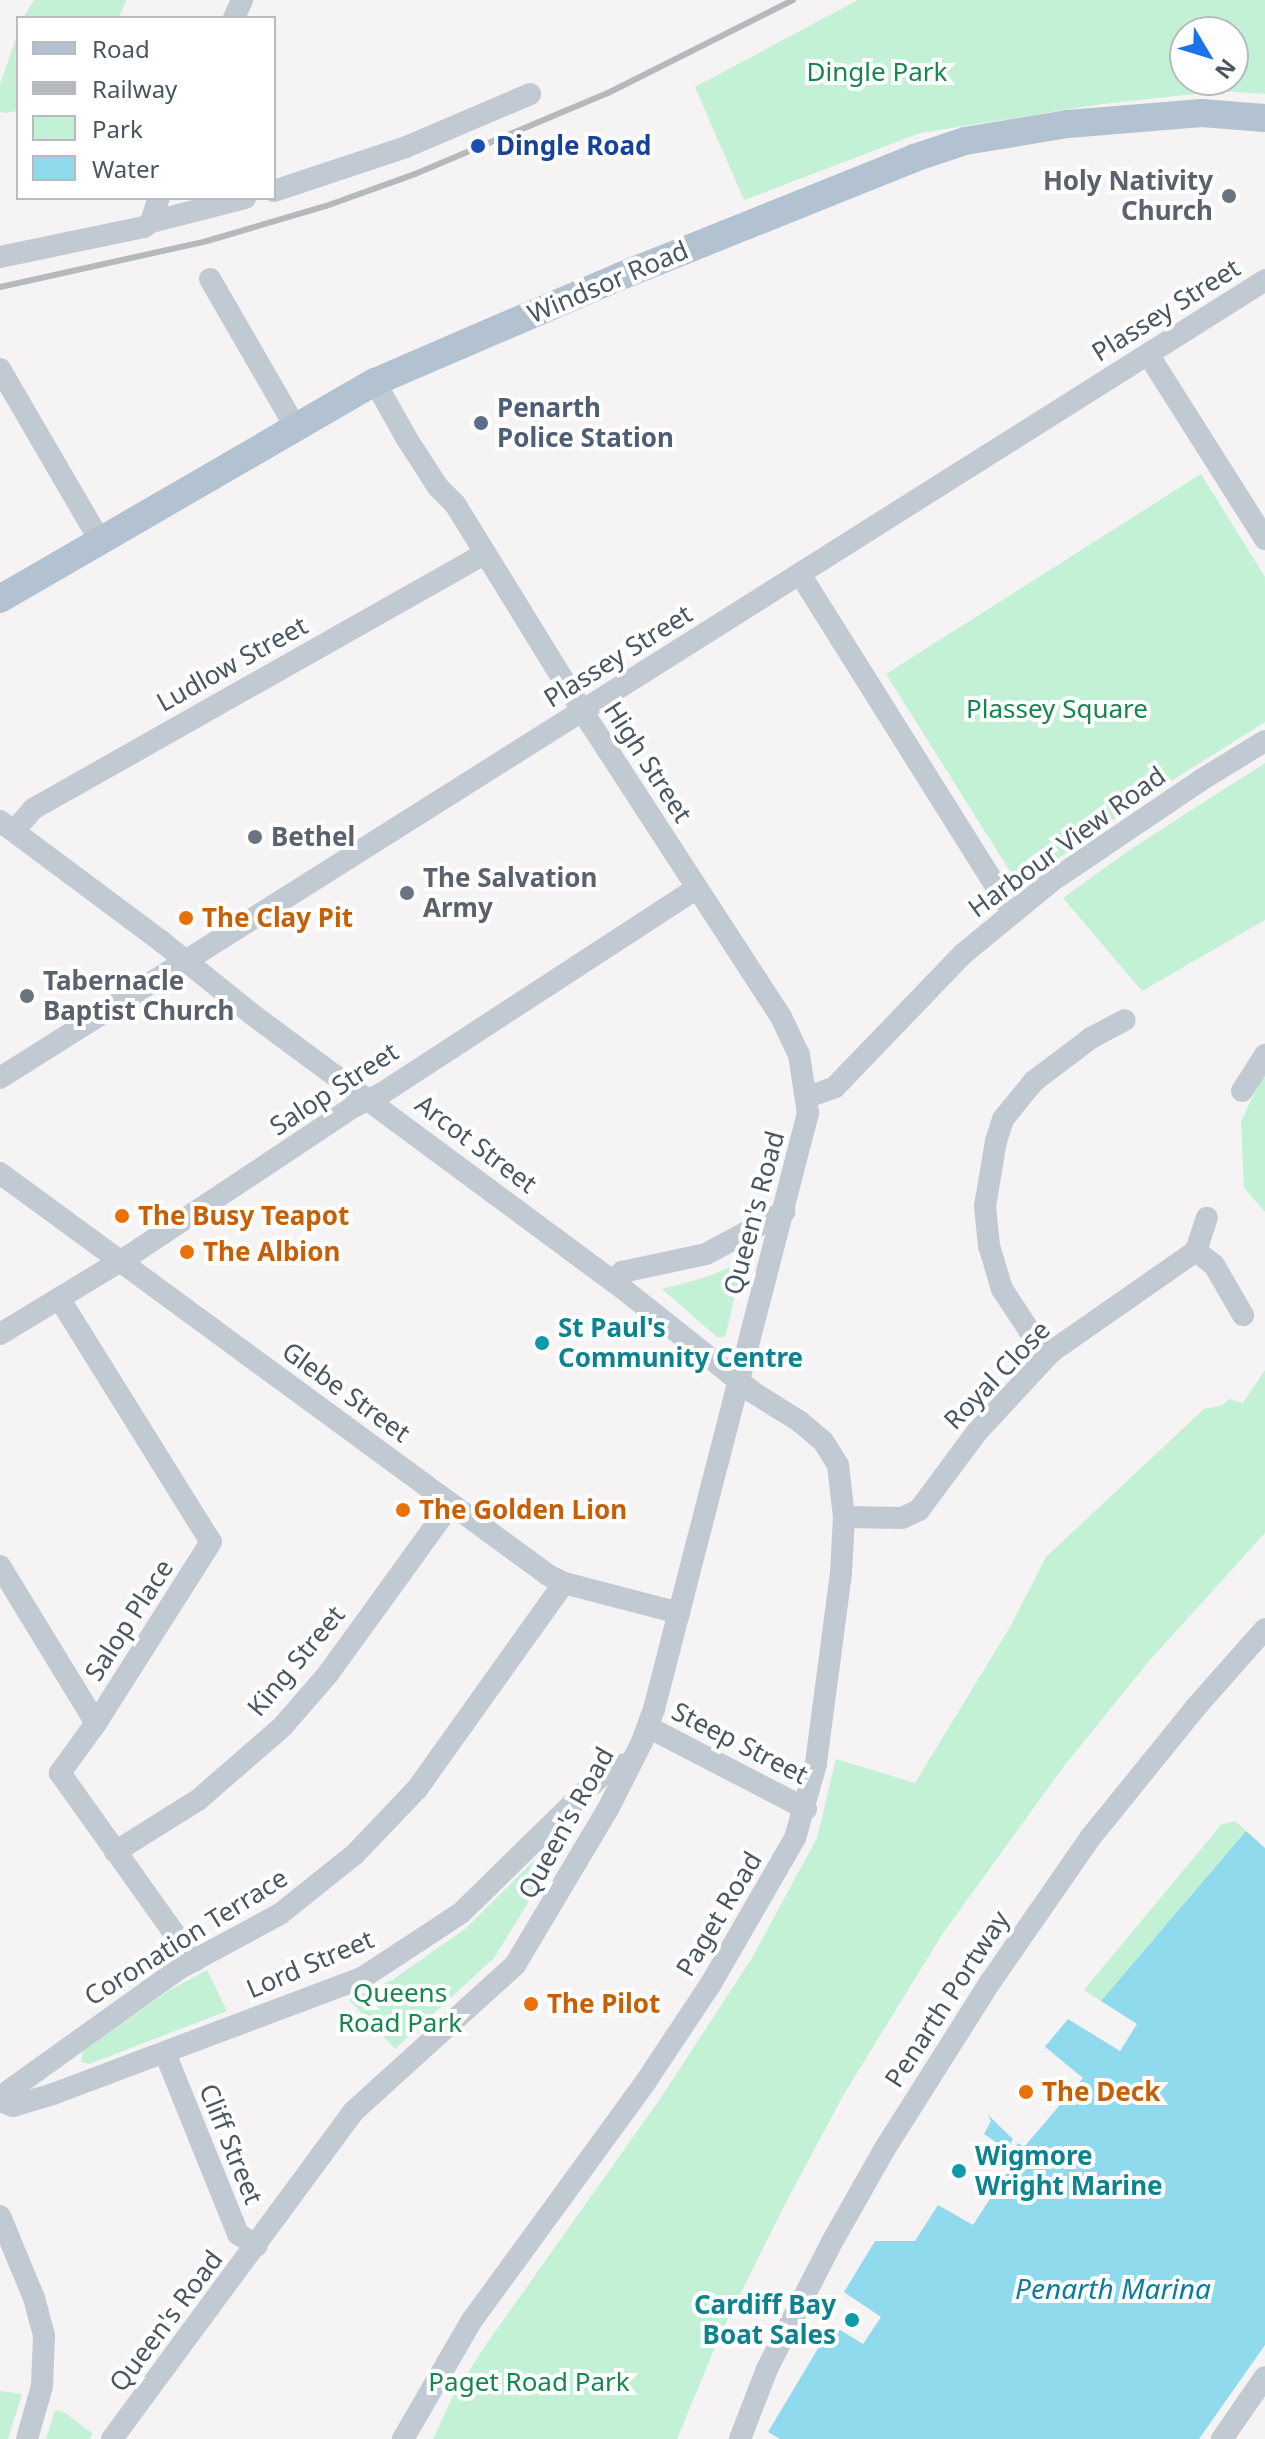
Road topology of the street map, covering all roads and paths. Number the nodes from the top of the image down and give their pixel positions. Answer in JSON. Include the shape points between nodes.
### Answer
{"nodes":[{"id":1,"x":530,"y":94,"type":"dead end"},
{"id":2,"x":1265,"y":118,"type":"edge"},
{"id":3,"x":276,"y":190,"type":"edge"},
{"id":4,"x":227,"y":200,"type":"edge"},
{"id":5,"x":156,"y":208,"type":"edge"},
{"id":6,"x":0,"y":257,"type":"edge"},
{"id":7,"x":210,"y":279,"type":"dead end"},
{"id":8,"x":1265,"y":280,"type":"edge"},
{"id":9,"x":1148,"y":354,"type":"junction"},
{"id":10,"x":0,"y":369,"type":"edge"},
{"id":11,"x":375,"y":382,"type":"junction"},
{"id":12,"x":296,"y":428,"type":"junction"},
{"id":13,"x":1265,"y":539,"type":"edge"},
{"id":14,"x":100,"y":541,"type":"junction"},
{"id":15,"x":484,"y":554,"type":"junction"},
{"id":16,"x":800,"y":574,"type":"junction"},
{"id":17,"x":0,"y":599,"type":"edge"},
{"id":18,"x":583,"y":712,"type":"junction"},
{"id":19,"x":1265,"y":741,"type":"edge"},
{"id":20,"x":4,"y":825,"type":"edge"},
{"id":21,"x":696,"y":889,"type":"junction"},
{"id":22,"x":1012,"y":912,"type":"junction"},
{"id":23,"x":188,"y":961,"type":"junction"},
{"id":24,"x":1125,"y":1020,"type":"dead end"},
{"id":25,"x":1265,"y":1055,"type":"edge"},
{"id":26,"x":0,"y":1078,"type":"edge"},
{"id":27,"x":1242,"y":1091,"type":"dead end"},
{"id":28,"x":808,"y":1097,"type":"junction"},
{"id":29,"x":369,"y":1100,"type":"junction"},
{"id":30,"x":0,"y":1173,"type":"edge"},
{"id":31,"x":784,"y":1212,"type":"junction"},
{"id":32,"x":1207,"y":1218,"type":"dead end"},
{"id":33,"x":1196,"y":1251,"type":"junction"},
{"id":34,"x":120,"y":1261,"type":"junction"},
{"id":35,"x":613,"y":1281,"type":"junction"},
{"id":36,"x":59,"y":1298,"type":"junction"},
{"id":37,"x":1243,"y":1315,"type":"dead end"},
{"id":38,"x":0,"y":1334,"type":"edge"},
{"id":39,"x":1051,"y":1352,"type":"junction"},
{"id":40,"x":740,"y":1381,"type":"junction"},
{"id":41,"x":451,"y":1504,"type":"junction"},
{"id":42,"x":844,"y":1517,"type":"junction"},
{"id":43,"x":0,"y":1566,"type":"edge"},
{"id":44,"x":564,"y":1583,"type":"junction"},
{"id":45,"x":679,"y":1613,"type":"junction"},
{"id":46,"x":1265,"y":1629,"type":"edge"},
{"id":47,"x":96,"y":1723,"type":"junction"},
{"id":48,"x":648,"y":1727,"type":"junction"},
{"id":49,"x":631,"y":1763,"type":"junction"},
{"id":50,"x":806,"y":1809,"type":"junction"},
{"id":51,"x":115,"y":1852,"type":"junction"},
{"id":52,"x":194,"y":1961,"type":"junction"},
{"id":53,"x":165,"y":2053,"type":"junction"},
{"id":54,"x":0,"y":2099,"type":"edge"},
{"id":55,"x":0,"y":2216,"type":"edge"},
{"id":56,"x":257,"y":2246,"type":"junction"},
{"id":57,"x":1265,"y":2377,"type":"edge"},
{"id":58,"x":27,"y":2439,"type":"edge"},
{"id":59,"x":112,"y":2439,"type":"edge"},
{"id":60,"x":403,"y":2439,"type":"edge"},
{"id":61,"x":740,"y":2439,"type":"edge"},
{"id":62,"x":1222,"y":2439,"type":"edge"}],
"edges":[{"from":1,"to":3,"type":"street","via":[[406,147]]},
{"from":2,"to":11,"type":"main road","name":"Windsor Road","via":[[1202,113],[1125,117],[940,148],[644,266]]},
{"from":4,"to":5,"type":"street"},
{"from":5,"to":6,"type":"street","via":[[144,227]]},
{"from":7,"to":12,"type":"street"},
{"from":8,"to":9,"type":"street","name":"Plassey Street"},
{"from":9,"to":13,"type":"street"},
{"from":9,"to":16,"type":"street","name":"Plassey Street"},
{"from":10,"to":14,"type":"street"},
{"from":11,"to":12,"type":"main road","name":"Windsor Road"},
{"from":11,"to":15,"type":"street","name":"High Street"},
{"from":12,"to":14,"type":"main road","name":"Windsor Road"},
{"from":14,"to":17,"type":"main road","name":"Windsor Road"},
{"from":15,"to":18,"type":"street","name":"High Street"},
{"from":15,"to":20,"type":"street","name":"Ludlow Street"},
{"from":16,"to":18,"type":"street","name":"Plassey Street"},
{"from":16,"to":22,"type":"street"},
{"from":18,"to":21,"type":"street","name":"High Street"},
{"from":18,"to":23,"type":"street","name":"Plassey Street"},
{"from":19,"to":22,"type":"street","name":"Harbour View Road","via":[[1099,848]]},
{"from":20,"to":23,"type":"street","name":"Arcot Street"},
{"from":21,"to":28,"type":"street","name":"High Street","via":[[792,1038]]},
{"from":21,"to":29,"type":"street","name":"Salop Street"},
{"from":22,"to":28,"type":"street","name":"Harbour View Road","via":[[954,962],[835,1087]]},
{"from":23,"to":26,"type":"street","name":"Plassey Street"},
{"from":23,"to":29,"type":"street","name":"Arcot Street"},
{"from":24,"to":39,"type":"street","via":[[1034,1081],[1003,1119],[996,1141],[985,1206],[989,1246],[1002,1289]]},
{"from":25,"to":27,"type":"street"},
{"from":28,"to":31,"type":"street","name":"Queen's Road"},
{"from":29,"to":34,"type":"street","name":"Salop Street"},
{"from":29,"to":35,"type":"street","name":"Arcot Street"},
{"from":30,"to":34,"type":"street","name":"Glebe Street"},
{"from":31,"to":35,"type":"street","via":[[706,1254],[622,1272]]},
{"from":31,"to":40,"type":"street","name":"Queen's Road"},
{"from":32,"to":33,"type":"street"},
{"from":33,"to":37,"type":"street","via":[[1214,1265]]},
{"from":33,"to":39,"type":"street","name":"Royal Close"},
{"from":34,"to":36,"type":"street","name":"Salop Street"},
{"from":34,"to":41,"type":"street","name":"Glebe Street"},
{"from":35,"to":40,"type":"street","name":"Arcot Street"},
{"from":36,"to":38,"type":"street","name":"Salop Street"},
{"from":36,"to":47,"type":"street","name":"Salop Place","via":[[211,1542]]},
{"from":39,"to":42,"type":"street","name":"Royal Close","via":[[977,1432],[919,1510],[902,1518]]},
{"from":40,"to":42,"type":"street","name":"Paget Road","via":[[799,1421],[832,1453],[841,1479]]},
{"from":40,"to":45,"type":"street","name":"Queen's Road"},
{"from":41,"to":44,"type":"street","name":"Glebe Street"},
{"from":41,"to":51,"type":"street","name":"King Street","via":[[328,1674],[283,1726],[198,1800]]},
{"from":42,"to":50,"type":"street","name":"Paget Road","via":[[820,1735]]},
{"from":43,"to":47,"type":"street"},
{"from":44,"to":45,"type":"street","name":"Glebe Street"},
{"from":44,"to":52,"type":"street","name":"Coronation Terrace","via":[[417,1789],[355,1854],[280,1914]]},
{"from":45,"to":48,"type":"street","name":"Queen's Road"},
{"from":46,"to":61,"type":"street","name":"Penarth Portway","via":[[1090,1838],[982,1994],[832,2242],[767,2369]]},
{"from":47,"to":51,"type":"street","name":"Salop Place","via":[[60,1773]]},
{"from":48,"to":49,"type":"street","name":"Queen's Road"},
{"from":48,"to":50,"type":"street","name":"Steep Street"},
{"from":49,"to":53,"type":"street","name":"Lord Street","via":[[610,1767],[461,1913],[385,1966]]},
{"from":49,"to":56,"type":"street","name":"Queen's Road","via":[[525,1953],[354,2111]]},
{"from":50,"to":60,"type":"street","name":"Paget Road","via":[[776,1875],[710,1985],[472,2320]]},
{"from":51,"to":52,"type":"street","name":"Salop Place"},
{"from":52,"to":54,"type":"street","name":"Coronation Terrace"},
{"from":53,"to":54,"type":"street","name":"Lord Street","via":[[13,2106]]},
{"from":53,"to":56,"type":"street","name":"Cliff Street","via":[[238,2234]]},
{"from":55,"to":58,"type":"street","via":[[44,2336],[42,2386]]},
{"from":56,"to":59,"type":"street","name":"Queen's Road"},
{"from":57,"to":62,"type":"street"}]}
